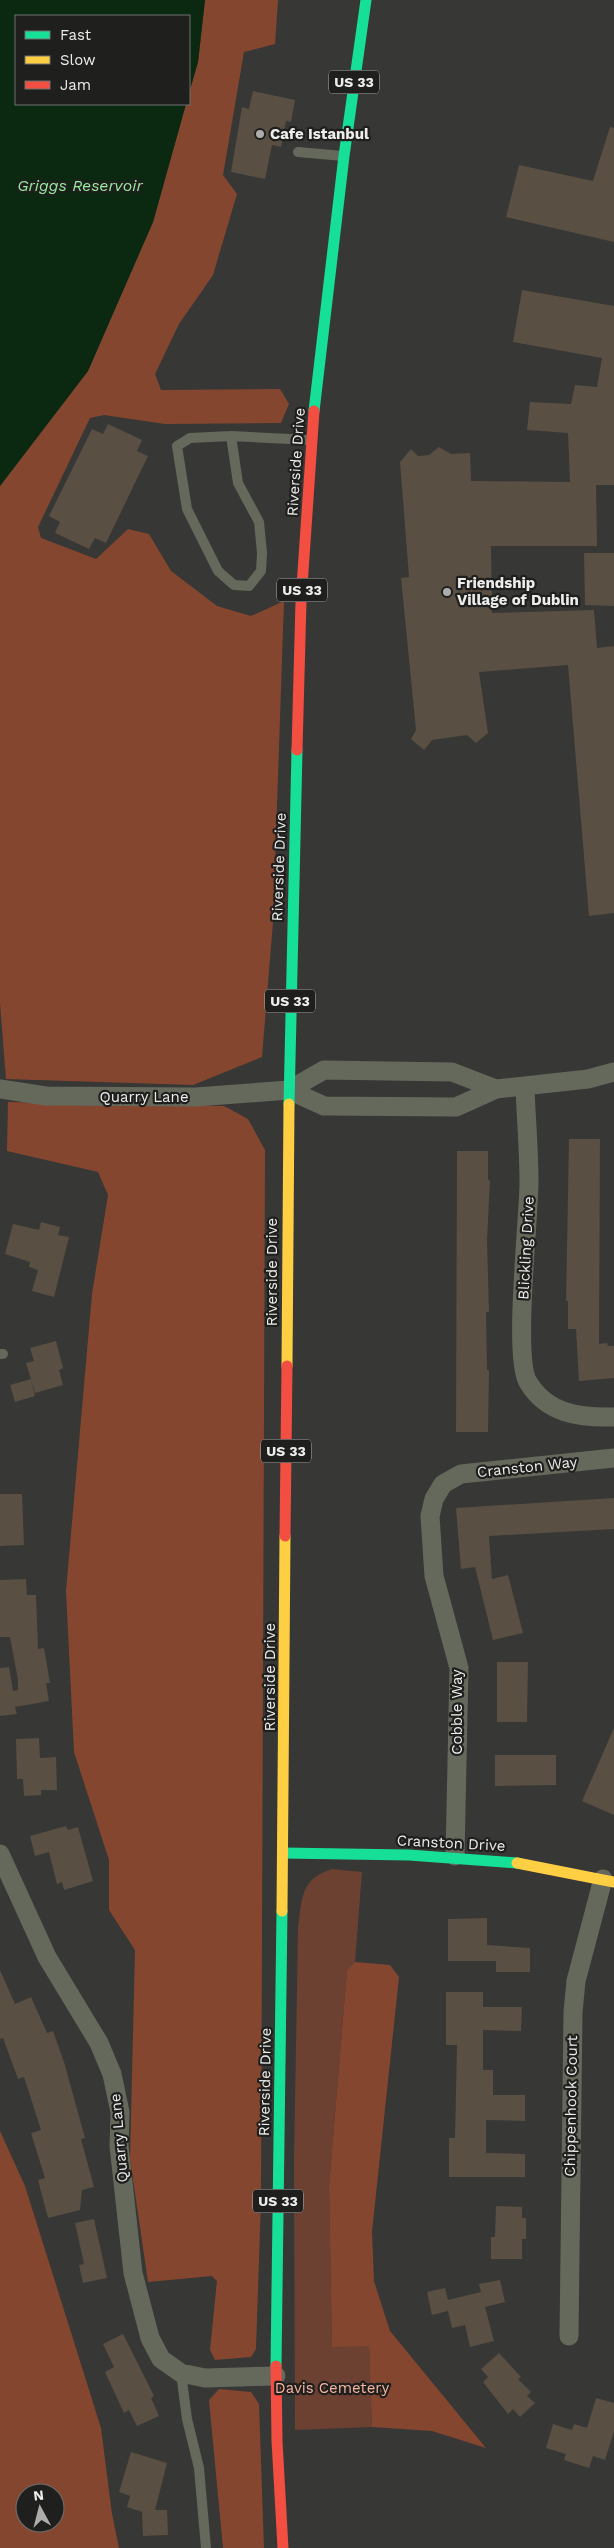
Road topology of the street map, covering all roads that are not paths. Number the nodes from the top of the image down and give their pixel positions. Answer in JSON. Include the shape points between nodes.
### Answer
{"nodes":[{"id":1,"x":366,"y":0,"type":"edge"},
{"id":2,"x":298,"y":152,"type":"dead end"},
{"id":3,"x":344,"y":156,"type":"junction"},
{"id":4,"x":231,"y":436,"type":"junction"},
{"id":5,"x":311,"y":440,"type":"junction"},
{"id":6,"x":614,"y":1072,"type":"edge"},
{"id":7,"x":525,"y":1087,"type":"junction"},
{"id":8,"x":0,"y":1089,"type":"edge"},
{"id":9,"x":496,"y":1089,"type":"junction"},
{"id":10,"x":288,"y":1090,"type":"junction"},
{"id":11,"x":614,"y":1416,"type":"edge"},
{"id":12,"x":614,"y":1458,"type":"edge"},
{"id":13,"x":443,"y":1484,"type":"joint"},
{"id":14,"x":284,"y":1853,"type":"junction"},
{"id":15,"x":0,"y":1854,"type":"edge"},
{"id":16,"x":455,"y":1856,"type":"junction"},
{"id":17,"x":609,"y":1881,"type":"edge"},
{"id":18,"x":569,"y":2336,"type":"dead end"},
{"id":19,"x":181,"y":2373,"type":"junction"},
{"id":20,"x":276,"y":2376,"type":"junction"},
{"id":21,"x":206,"y":2548,"type":"edge"},
{"id":22,"x":283,"y":2548,"type":"edge"}],
"edges":[{"from":1,"to":3,"type":"main road","name":"Riverside Drive","number":"US 33"},
{"from":2,"to":3,"type":"lane"},
{"from":3,"to":5,"type":"main road","name":"Riverside Drive","number":"US 33"},
{"from":4,"to":4,"type":"lane","via":[[190,438],[177,446],[187,509],[218,571],[234,585],[249,586],[261,571],[260,530],[238,483]]},
{"from":4,"to":5,"type":"lane"},
{"from":5,"to":10,"type":"main road","name":"Riverside Drive","number":"US 33","via":[[301,601]]},
{"from":6,"to":7,"type":"street"},
{"from":7,"to":9,"type":"street"},
{"from":7,"to":11,"type":"street","name":"Blickling Drive","via":[[529,1182],[521,1353],[527,1381],[546,1402],[565,1413],[586,1417]]},
{"from":8,"to":10,"type":"street","name":"Quarry Lane","via":[[46,1096],[196,1097]]},
{"from":9,"to":10,"type":"street","via":[[456,1107],[324,1106]]},
{"from":9,"to":10,"type":"street","via":[[452,1072],[324,1070]]},
{"from":10,"to":14,"type":"main road","name":"Riverside Drive","number":"US 33"},
{"from":12,"to":13,"type":"street","name":"Cranston Way","via":[[474,1472],[461,1474]]},
{"from":13,"to":16,"type":"street","name":"Cobble Way","via":[[434,1499],[430,1516],[434,1576],[459,1668]]},
{"from":14,"to":16,"type":"main road","name":"Cranston Drive"},
{"from":14,"to":20,"type":"main road","name":"Riverside Drive","number":"US 33"},
{"from":15,"to":19,"type":"street","name":"Quarry Lane","via":[[47,1957],[99,2043],[112,2074],[120,2112],[119,2146],[133,2274],[150,2338],[162,2359]]},
{"from":16,"to":17,"type":"main road","name":"Cranston Drive","via":[[523,1862]]},
{"from":17,"to":18,"type":"street","name":"Chippenhook Court","via":[[576,1981],[573,2012]]},
{"from":19,"to":20,"type":"street","name":"Quarry Lane","via":[[205,2378]]},
{"from":19,"to":21,"type":"lane","via":[[187,2419],[199,2468]]},
{"from":20,"to":22,"type":"main road","name":"Riverside Drive","number":"US 33"}]}
